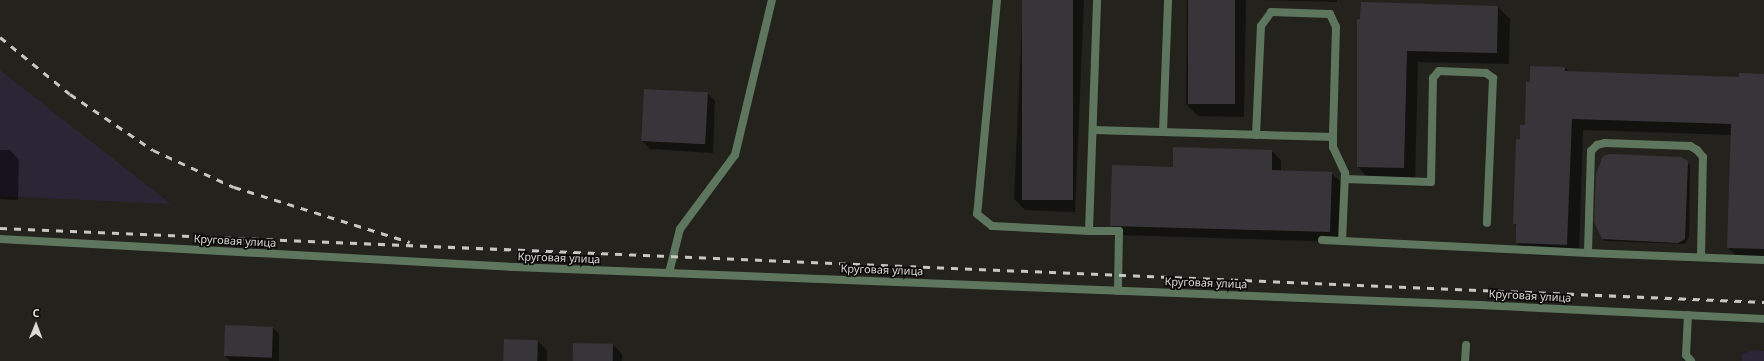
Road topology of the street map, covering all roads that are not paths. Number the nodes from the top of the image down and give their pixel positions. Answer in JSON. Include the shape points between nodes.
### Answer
{"nodes":[{"id":1,"x":772,"y":0,"type":"edge"},
{"id":2,"x":996,"y":0,"type":"edge"},
{"id":3,"x":1097,"y":0,"type":"edge"},
{"id":4,"x":1168,"y":0,"type":"edge"},
{"id":5,"x":1093,"y":130,"type":"junction"},
{"id":6,"x":1163,"y":132,"type":"junction"},
{"id":7,"x":1256,"y":135,"type":"junction"},
{"id":8,"x":1333,"y":137,"type":"junction"},
{"id":9,"x":1345,"y":179,"type":"junction"},
{"id":10,"x":1487,"y":223,"type":"dead end"},
{"id":11,"x":1089,"y":231,"type":"junction"},
{"id":12,"x":0,"y":239,"type":"edge"},
{"id":13,"x":1322,"y":240,"type":"dead end"},
{"id":14,"x":1342,"y":241,"type":"junction"},
{"id":15,"x":1588,"y":253,"type":"junction"},
{"id":16,"x":1701,"y":257,"type":"junction"},
{"id":17,"x":1764,"y":260,"type":"edge"},
{"id":18,"x":669,"y":273,"type":"junction"},
{"id":19,"x":1118,"y":291,"type":"junction"},
{"id":20,"x":1688,"y":315,"type":"junction"},
{"id":21,"x":1764,"y":319,"type":"edge"},
{"id":22,"x":1466,"y":345,"type":"dead end"},
{"id":23,"x":1466,"y":361,"type":"edge"},
{"id":24,"x":1690,"y":361,"type":"edge"}],
"edges":[{"from":1,"to":18,"type":"street","via":[[735,155],[680,229]]},
{"from":2,"to":11,"type":"street","via":[[976,214],[992,226]]},
{"from":3,"to":5,"type":"street"},
{"from":4,"to":6,"type":"street"},
{"from":5,"to":6,"type":"street"},
{"from":5,"to":11,"type":"street"},
{"from":6,"to":7,"type":"street"},
{"from":7,"to":8,"type":"street"},
{"from":7,"to":8,"type":"street","via":[[1261,26],[1271,12],[1330,14],[1336,27]]},
{"from":8,"to":9,"type":"street","via":[[1333,147],[1346,173]]},
{"from":9,"to":10,"type":"street","via":[[1431,182],[1433,78],[1439,71],[1486,73],[1494,78]]},
{"from":9,"to":14,"type":"street"},
{"from":11,"to":19,"type":"street","via":[[1119,231]]},
{"from":12,"to":18,"type":"street","name":"Круговая улица"},
{"from":13,"to":14,"type":"street"},
{"from":14,"to":15,"type":"street"},
{"from":15,"to":16,"type":"street"},
{"from":15,"to":16,"type":"street","via":[[1591,151],[1605,142],[1690,146],[1700,153],[1703,157]]},
{"from":16,"to":17,"type":"street"},
{"from":18,"to":19,"type":"street","name":"Круговая улица"},
{"from":19,"to":20,"type":"street","name":"Круговая улица"},
{"from":20,"to":21,"type":"street","name":"Круговая улица"},
{"from":20,"to":24,"type":"street","via":[[1686,355]]},
{"from":22,"to":23,"type":"street"}]}
